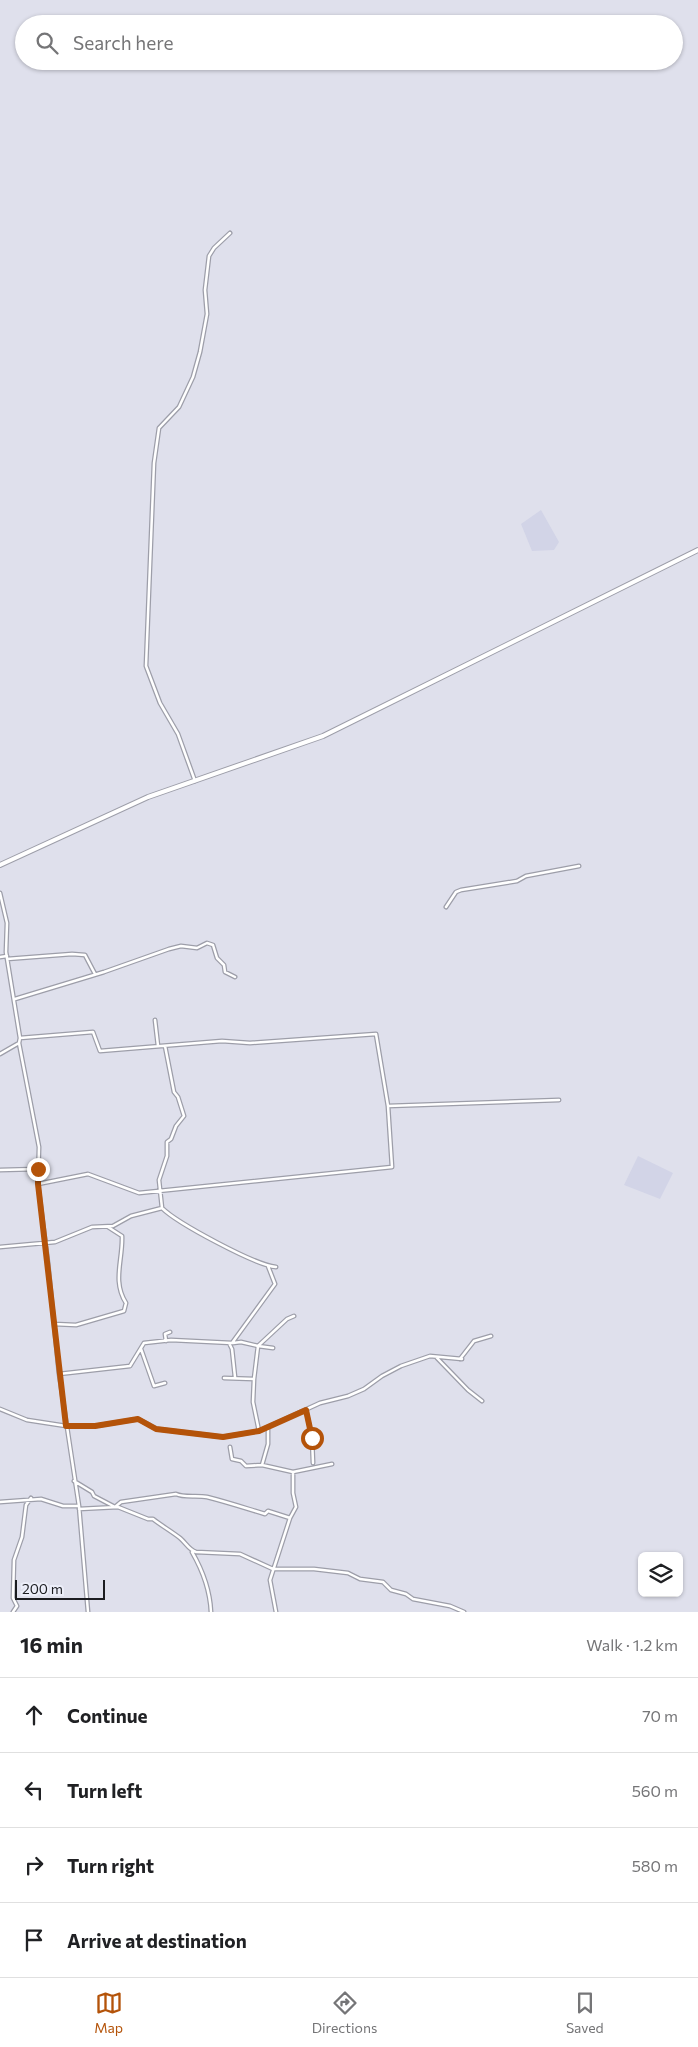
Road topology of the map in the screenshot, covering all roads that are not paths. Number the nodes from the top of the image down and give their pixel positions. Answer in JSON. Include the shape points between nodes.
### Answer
{"nodes":[{"id":1,"x":230,"y":233,"type":"dead end"},
{"id":2,"x":698,"y":550,"type":"edge"},
{"id":3,"x":195,"y":781,"type":"junction"},
{"id":4,"x":0,"y":866,"type":"edge"},
{"id":5,"x":579,"y":866,"type":"dead end"},
{"id":6,"x":0,"y":893,"type":"edge"},
{"id":7,"x":446,"y":907,"type":"dead end"},
{"id":8,"x":0,"y":957,"type":"edge"},
{"id":9,"x":7,"y":957,"type":"junction"},
{"id":10,"x":95,"y":974,"type":"junction"},
{"id":11,"x":234,"y":977,"type":"dead end"},
{"id":12,"x":15,"y":999,"type":"junction"},
{"id":13,"x":155,"y":1020,"type":"dead end"},
{"id":14,"x":20,"y":1038,"type":"junction"},
{"id":15,"x":19,"y":1043,"type":"junction"},
{"id":16,"x":158,"y":1046,"type":"junction"},
{"id":17,"x":165,"y":1046,"type":"junction"},
{"id":18,"x":0,"y":1054,"type":"edge"},
{"id":19,"x":559,"y":1100,"type":"dead end"},
{"id":20,"x":388,"y":1106,"type":"junction"},
{"id":21,"x":38,"y":1169,"type":"junction"},
{"id":22,"x":0,"y":1170,"type":"edge"},
{"id":23,"x":38,"y":1184,"type":"junction"},
{"id":24,"x":159,"y":1191,"type":"junction"},
{"id":25,"x":162,"y":1208,"type":"junction"},
{"id":26,"x":108,"y":1226,"type":"junction"},
{"id":27,"x":46,"y":1244,"type":"junction"},
{"id":28,"x":0,"y":1247,"type":"edge"},
{"id":29,"x":268,"y":1266,"type":"junction"},
{"id":30,"x":276,"y":1267,"type":"dead end"},
{"id":31,"x":294,"y":1316,"type":"dead end"},
{"id":32,"x":54,"y":1324,"type":"junction"},
{"id":33,"x":170,"y":1332,"type":"dead end"},
{"id":34,"x":491,"y":1336,"type":"dead end"},
{"id":35,"x":166,"y":1341,"type":"junction"},
{"id":36,"x":230,"y":1343,"type":"junction"},
{"id":37,"x":258,"y":1346,"type":"junction"},
{"id":38,"x":273,"y":1348,"type":"dead end"},
{"id":39,"x":141,"y":1349,"type":"junction"},
{"id":40,"x":436,"y":1357,"type":"junction"},
{"id":41,"x":59,"y":1374,"type":"junction"},
{"id":42,"x":235,"y":1377,"type":"junction"},
{"id":43,"x":224,"y":1378,"type":"dead end"},
{"id":44,"x":254,"y":1379,"type":"junction"},
{"id":45,"x":165,"y":1382,"type":"dead end"},
{"id":46,"x":482,"y":1401,"type":"dead end"},
{"id":47,"x":0,"y":1409,"type":"edge"},
{"id":48,"x":306,"y":1410,"type":"junction"},
{"id":49,"x":66,"y":1426,"type":"junction"},
{"id":50,"x":268,"y":1427,"type":"junction"},
{"id":51,"x":259,"y":1431,"type":"junction"},
{"id":52,"x":230,"y":1448,"type":"dead end"},
{"id":53,"x":313,"y":1463,"type":"dead end"},
{"id":54,"x":262,"y":1464,"type":"junction"},
{"id":55,"x":332,"y":1464,"type":"dead end"},
{"id":56,"x":293,"y":1472,"type":"junction"},
{"id":57,"x":74,"y":1481,"type":"junction"},
{"id":58,"x":31,"y":1498,"type":"junction"},
{"id":59,"x":0,"y":1502,"type":"edge"},
{"id":60,"x":115,"y":1507,"type":"junction"},
{"id":61,"x":79,"y":1508,"type":"junction"},
{"id":62,"x":290,"y":1518,"type":"junction"},
{"id":63,"x":191,"y":1550,"type":"junction"},
{"id":64,"x":273,"y":1569,"type":"junction"},
{"id":65,"x":13,"y":1612,"type":"edge"},
{"id":66,"x":88,"y":1612,"type":"edge"},
{"id":67,"x":211,"y":1612,"type":"edge"},
{"id":68,"x":276,"y":1612,"type":"edge"},
{"id":69,"x":464,"y":1612,"type":"edge"}],
"edges":[{"from":1,"to":3,"type":"street","via":[[209,256],[205,290],[207,314],[200,352],[179,407],[159,428],[154,463],[146,666],[160,703],[178,734]]},
{"from":2,"to":3,"type":"main road","via":[[323,736]]},
{"from":3,"to":4,"type":"main road","via":[[148,797]]},
{"from":5,"to":7,"type":"street","via":[[461,890]]},
{"from":6,"to":9,"type":"street","via":[[7,924]]},
{"from":8,"to":9,"type":"street"},
{"from":9,"to":10,"type":"street","via":[[85,955]]},
{"from":9,"to":12,"type":"street"},
{"from":10,"to":11,"type":"street","via":[[169,949],[181,946],[197,948],[207,943],[213,946],[225,972]]},
{"from":10,"to":12,"type":"street"},
{"from":12,"to":14,"type":"street"},
{"from":13,"to":16,"type":"street"},
{"from":14,"to":15,"type":"street"},
{"from":14,"to":16,"type":"street","via":[[93,1032],[100,1051]]},
{"from":15,"to":18,"type":"street"},
{"from":15,"to":21,"type":"street","via":[[39,1147]]},
{"from":16,"to":17,"type":"street"},
{"from":17,"to":20,"type":"street","via":[[376,1034]]},
{"from":17,"to":24,"type":"street","via":[[174,1092],[184,1116],[167,1142]]},
{"from":19,"to":20,"type":"street"},
{"from":20,"to":24,"type":"street","via":[[392,1166]]},
{"from":21,"to":22,"type":"street"},
{"from":21,"to":23,"type":"street"},
{"from":23,"to":24,"type":"street","via":[[88,1174],[139,1193]]},
{"from":23,"to":27,"type":"street"},
{"from":24,"to":25,"type":"street"},
{"from":25,"to":26,"type":"street"},
{"from":25,"to":29,"type":"street","via":[[174,1219],[203,1235]]},
{"from":26,"to":27,"type":"street","via":[[92,1226]]},
{"from":26,"to":32,"type":"street","via":[[122,1236],[119,1280],[120,1293],[126,1303],[124,1311],[76,1325]]},
{"from":27,"to":28,"type":"street"},
{"from":27,"to":32,"type":"street"},
{"from":29,"to":30,"type":"street"},
{"from":29,"to":36,"type":"street","via":[[275,1284]]},
{"from":31,"to":37,"type":"street"},
{"from":32,"to":41,"type":"street"},
{"from":33,"to":35,"type":"street","via":[[165,1334]]},
{"from":34,"to":40,"type":"street","via":[[474,1341],[461,1359]]},
{"from":35,"to":36,"type":"street"},
{"from":35,"to":39,"type":"street","via":[[144,1343]]},
{"from":36,"to":37,"type":"street"},
{"from":36,"to":42,"type":"street"},
{"from":37,"to":38,"type":"street"},
{"from":37,"to":44,"type":"street"},
{"from":39,"to":41,"type":"street","via":[[130,1366]]},
{"from":39,"to":45,"type":"street","via":[[151,1382],[154,1386]]},
{"from":40,"to":46,"type":"street"},
{"from":40,"to":48,"type":"street","via":[[401,1366],[364,1390]]},
{"from":41,"to":49,"type":"street"},
{"from":42,"to":43,"type":"street"},
{"from":42,"to":44,"type":"street"},
{"from":44,"to":51,"type":"street","via":[[253,1402]]},
{"from":47,"to":49,"type":"street","via":[[27,1420]]},
{"from":48,"to":50,"type":"street"},
{"from":48,"to":53,"type":"street"},
{"from":49,"to":51,"type":"street","via":[[95,1426],[138,1419],[156,1429],[223,1437]]},
{"from":49,"to":57,"type":"street"},
{"from":50,"to":51,"type":"street"},
{"from":50,"to":54,"type":"street","via":[[268,1444]]},
{"from":52,"to":54,"type":"street","via":[[232,1459],[242,1461],[246,1466]]},
{"from":54,"to":56,"type":"street"},
{"from":55,"to":56,"type":"street"},
{"from":56,"to":62,"type":"street","via":[[296,1507]]},
{"from":57,"to":60,"type":"street"},
{"from":57,"to":61,"type":"street"},
{"from":58,"to":59,"type":"street"},
{"from":58,"to":61,"type":"street"},
{"from":58,"to":65,"type":"street","via":[[26,1505],[22,1538],[14,1560],[13,1598],[17,1606]]},
{"from":60,"to":61,"type":"street"},
{"from":60,"to":62,"type":"street","via":[[121,1502],[176,1494],[182,1497],[194,1495]]},
{"from":60,"to":63,"type":"street","via":[[153,1519]]},
{"from":61,"to":66,"type":"street"},
{"from":62,"to":64,"type":"street"},
{"from":63,"to":64,"type":"street","via":[[240,1554]]},
{"from":63,"to":67,"type":"street","via":[[203,1572]]},
{"from":64,"to":68,"type":"street","via":[[270,1580]]},
{"from":64,"to":69,"type":"street","via":[[314,1569],[348,1574],[383,1582],[391,1590],[413,1599]]}]}
